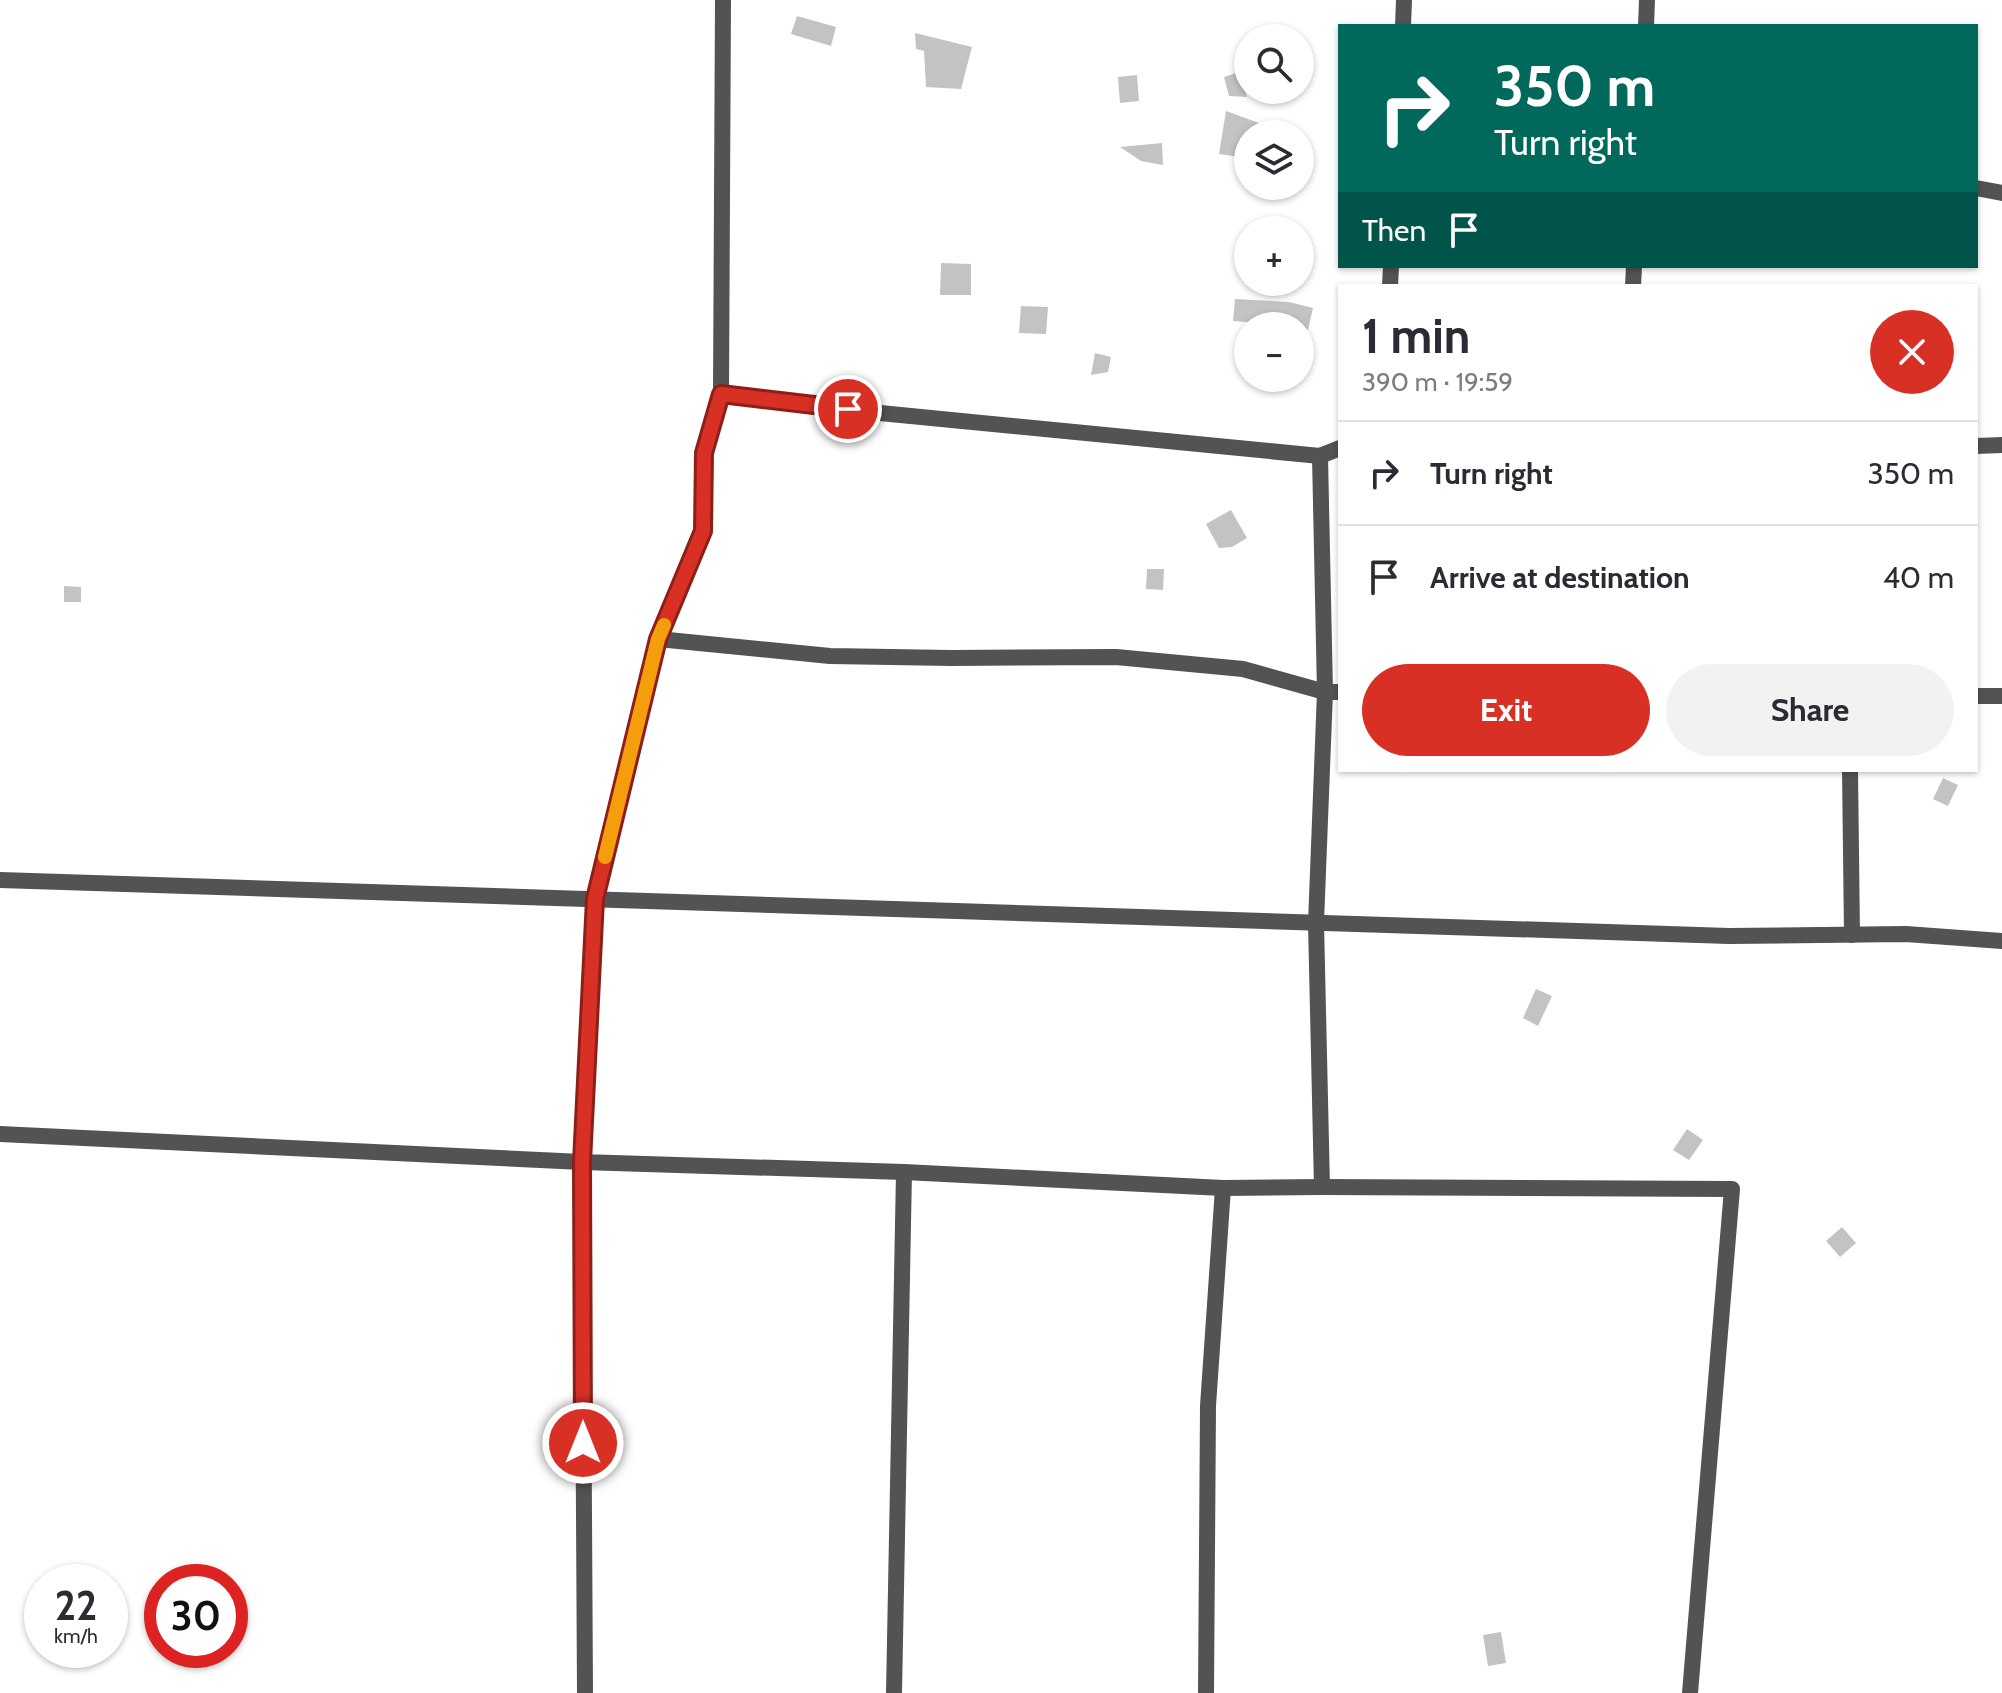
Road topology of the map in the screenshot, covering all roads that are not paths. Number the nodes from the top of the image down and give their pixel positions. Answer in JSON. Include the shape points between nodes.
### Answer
{"nodes":[{"id":1,"x":723,"y":0,"type":"edge"},
{"id":2,"x":1404,"y":0,"type":"edge"},
{"id":3,"x":1647,"y":0,"type":"edge"},
{"id":4,"x":1403,"y":24,"type":"edge"},
{"id":5,"x":1646,"y":24,"type":"edge"},
{"id":6,"x":1978,"y":188,"type":"edge"},
{"id":7,"x":2002,"y":193,"type":"edge"},
{"id":8,"x":721,"y":394,"type":"junction"},
{"id":9,"x":2002,"y":445,"type":"edge"},
{"id":10,"x":1978,"y":446,"type":"edge"},
{"id":11,"x":1338,"y":449,"type":"edge"},
{"id":12,"x":1320,"y":456,"type":"junction"},
{"id":13,"x":658,"y":639,"type":"junction"},
{"id":14,"x":1333,"y":692,"type":"edge"},
{"id":15,"x":1978,"y":696,"type":"edge"},
{"id":16,"x":2002,"y":696,"type":"edge"},
{"id":17,"x":1850,"y":772,"type":"edge"},
{"id":18,"x":0,"y":880,"type":"edge"},
{"id":19,"x":595,"y":899,"type":"junction"},
{"id":20,"x":1316,"y":923,"type":"junction"},
{"id":21,"x":1852,"y":935,"type":"junction"},
{"id":22,"x":2002,"y":941,"type":"edge"},
{"id":23,"x":0,"y":1134,"type":"edge"},
{"id":24,"x":582,"y":1162,"type":"junction"},
{"id":25,"x":904,"y":1172,"type":"junction"},
{"id":26,"x":1322,"y":1187,"type":"junction"},
{"id":27,"x":1223,"y":1188,"type":"junction"},
{"id":28,"x":585,"y":1693,"type":"edge"},
{"id":29,"x":894,"y":1693,"type":"edge"},
{"id":30,"x":1206,"y":1693,"type":"edge"},
{"id":31,"x":1690,"y":1693,"type":"edge"}],
"edges":[{"from":1,"to":8,"type":"street"},
{"from":2,"to":4,"type":"street"},
{"from":3,"to":5,"type":"street"},
{"from":6,"to":7,"type":"street"},
{"from":8,"to":12,"type":"street"},
{"from":8,"to":13,"type":"street","via":[[704,453],[703,531]]},
{"from":9,"to":10,"type":"street"},
{"from":11,"to":12,"type":"street"},
{"from":12,"to":14,"type":"street"},
{"from":13,"to":14,"type":"street","via":[[830,656],[1116,657],[1243,669]]},
{"from":13,"to":19,"type":"street"},
{"from":14,"to":20,"type":"street"},
{"from":15,"to":16,"type":"street"},
{"from":17,"to":21,"type":"street"},
{"from":18,"to":19,"type":"street"},
{"from":19,"to":20,"type":"street"},
{"from":19,"to":24,"type":"street"},
{"from":20,"to":21,"type":"street"},
{"from":20,"to":26,"type":"street"},
{"from":21,"to":22,"type":"street"},
{"from":23,"to":24,"type":"street"},
{"from":24,"to":25,"type":"street"},
{"from":24,"to":28,"type":"street"},
{"from":25,"to":27,"type":"street"},
{"from":25,"to":29,"type":"street"},
{"from":26,"to":27,"type":"street"},
{"from":26,"to":31,"type":"street","via":[[1732,1189]]},
{"from":27,"to":30,"type":"street","via":[[1208,1406]]}]}
